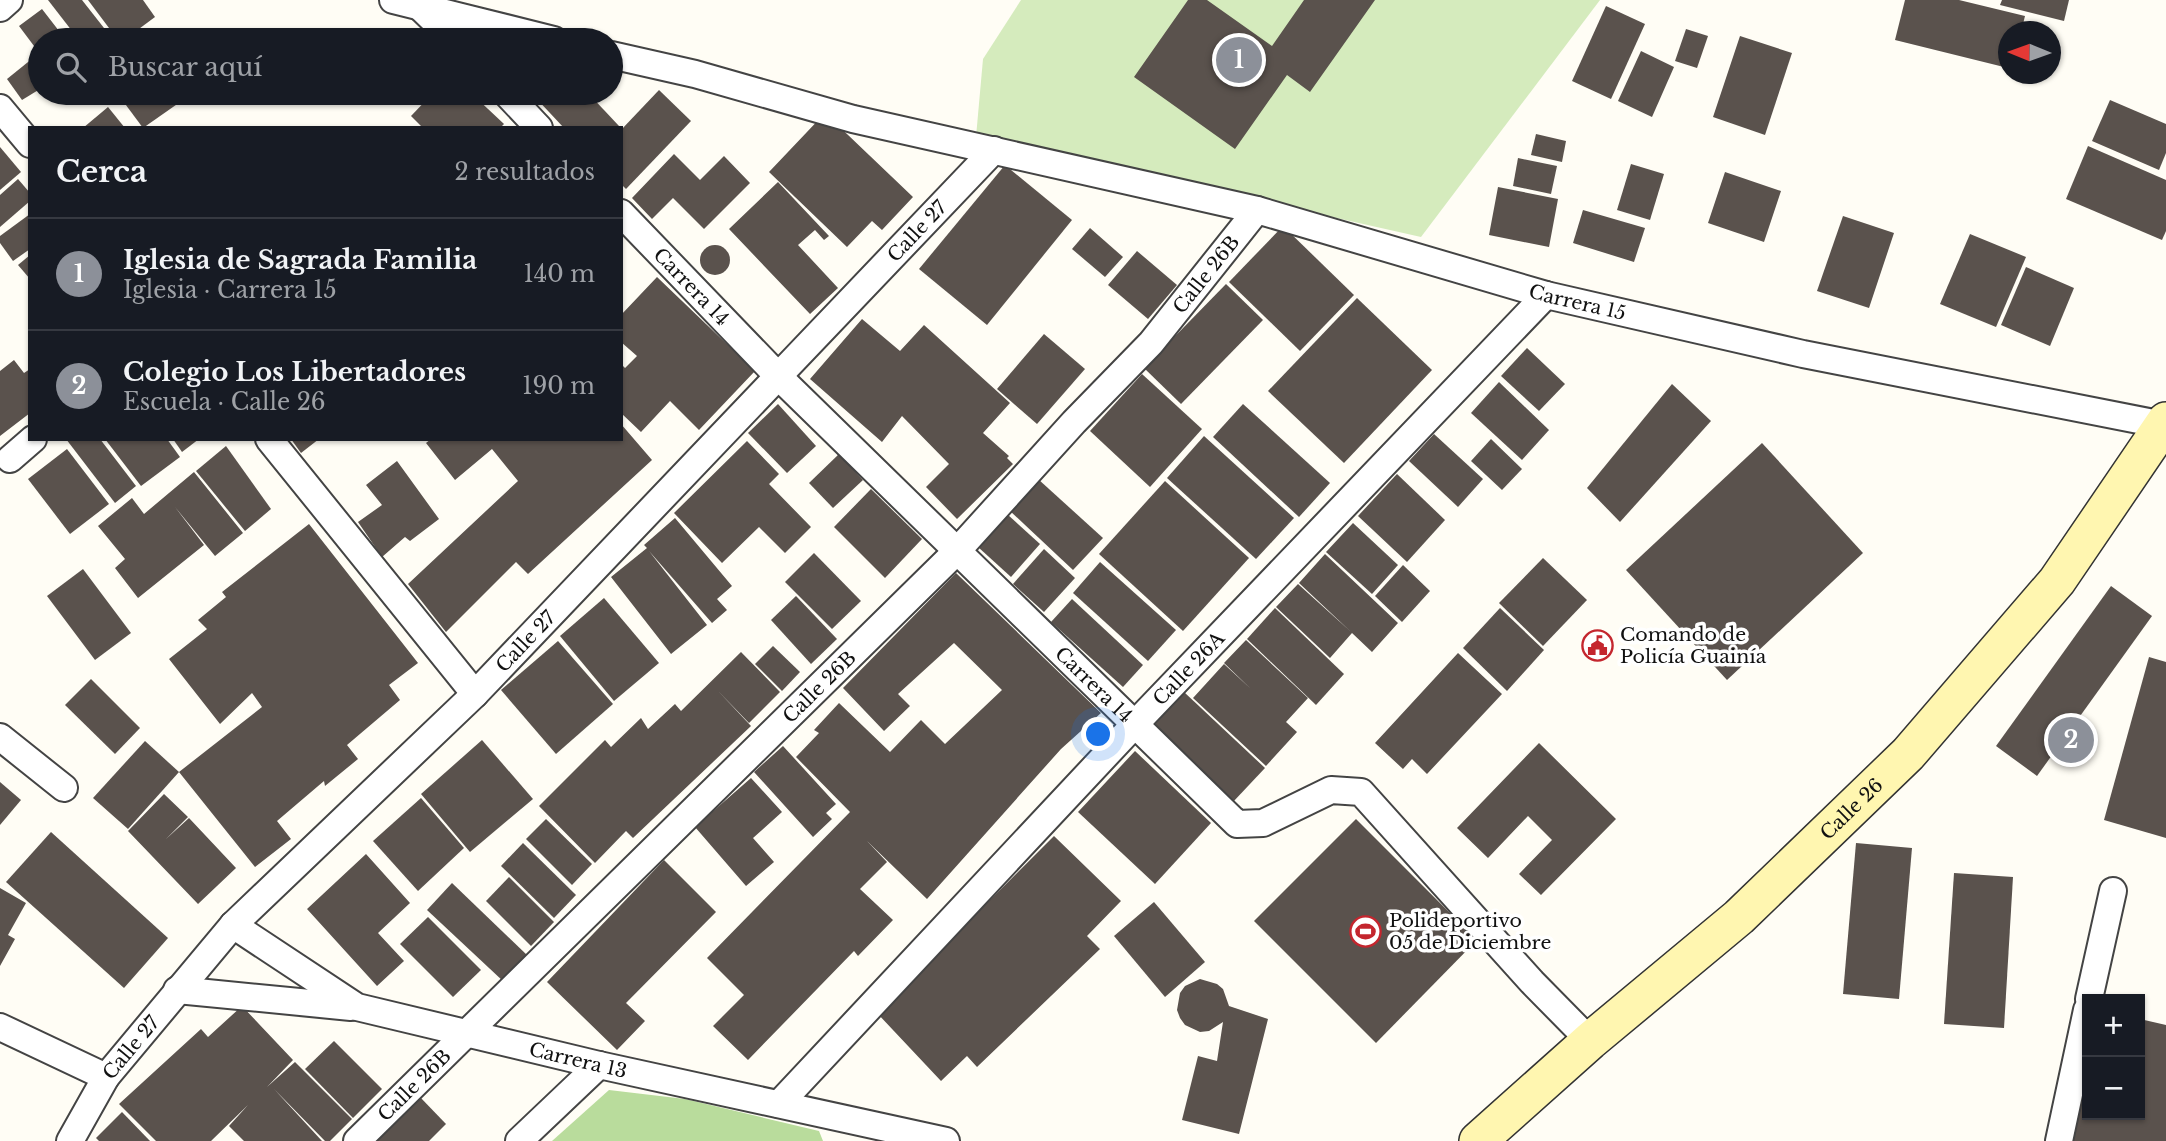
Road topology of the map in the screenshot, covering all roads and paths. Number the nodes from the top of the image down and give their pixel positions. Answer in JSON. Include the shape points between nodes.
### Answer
{"nodes":[{"id":1,"x":9,"y":0,"type":"edge"},
{"id":2,"x":406,"y":3,"type":"edge"},
{"id":3,"x":0,"y":8,"type":"edge"},
{"id":4,"x":438,"y":28,"type":"edge"},
{"id":5,"x":506,"y":28,"type":"edge"},
{"id":6,"x":623,"y":58,"type":"edge"},
{"id":7,"x":517,"y":105,"type":"edge"},
{"id":8,"x":0,"y":108,"type":"edge"},
{"id":9,"x":537,"y":126,"type":"edge"},
{"id":10,"x":28,"y":142,"type":"edge"},
{"id":11,"x":994,"y":150,"type":"junction"},
{"id":12,"x":1258,"y":210,"type":"junction"},
{"id":13,"x":623,"y":215,"type":"edge"},
{"id":14,"x":1546,"y":295,"type":"junction"},
{"id":15,"x":779,"y":377,"type":"junction"},
{"id":16,"x":2165,"y":424,"type":"edge"},
{"id":17,"x":31,"y":441,"type":"edge"},
{"id":18,"x":271,"y":441,"type":"edge"},
{"id":19,"x":10,"y":459,"type":"dead end"},
{"id":20,"x":958,"y":550,"type":"junction"},
{"id":21,"x":475,"y":694,"type":"junction"},
{"id":22,"x":1135,"y":724,"type":"junction"},
{"id":23,"x":0,"y":737,"type":"edge"},
{"id":24,"x":64,"y":788,"type":"dead end"},
{"id":25,"x":2113,"y":891,"type":"dead end"},
{"id":26,"x":233,"y":925,"type":"junction"},
{"id":27,"x":177,"y":990,"type":"junction"},
{"id":28,"x":2091,"y":994,"type":"edge"},
{"id":29,"x":357,"y":1007,"type":"junction"},
{"id":30,"x":0,"y":1027,"type":"edge"},
{"id":31,"x":2082,"y":1033,"type":"edge"},
{"id":32,"x":468,"y":1034,"type":"junction"},
{"id":33,"x":1590,"y":1041,"type":"junction"},
{"id":34,"x":599,"y":1065,"type":"junction"},
{"id":35,"x":106,"y":1077,"type":"junction"},
{"id":36,"x":779,"y":1104,"type":"junction"},
{"id":37,"x":70,"y":1141,"type":"edge"},
{"id":38,"x":357,"y":1141,"type":"edge"},
{"id":39,"x":519,"y":1141,"type":"edge"},
{"id":40,"x":946,"y":1141,"type":"edge"},
{"id":41,"x":1478,"y":1141,"type":"edge"},
{"id":42,"x":2059,"y":1141,"type":"edge"}],
"edges":[{"from":1,"to":3,"type":"street"},
{"from":2,"to":4,"type":"street"},
{"from":2,"to":5,"type":"street"},
{"from":6,"to":11,"type":"street","name":"Carrera 15","via":[[853,119]]},
{"from":7,"to":9,"type":"street"},
{"from":8,"to":10,"type":"street"},
{"from":11,"to":12,"type":"street","name":"Carrera 15"},
{"from":11,"to":15,"type":"street","name":"Calle 27"},
{"from":12,"to":14,"type":"street","name":"Carrera 15"},
{"from":12,"to":20,"type":"street","name":"Calle 26B","via":[[1151,342]]},
{"from":13,"to":15,"type":"street","name":"Carrera 14"},
{"from":14,"to":16,"type":"street","name":"Carrera 15","via":[[1802,355]]},
{"from":14,"to":22,"type":"street","name":"Calle 26A"},
{"from":15,"to":20,"type":"street","name":"Carrera 14"},
{"from":15,"to":21,"type":"street","name":"Calle 27"},
{"from":16,"to":33,"type":"street","name":"Calle 26","via":[[2057,582],[1908,754],[1739,917]]},
{"from":17,"to":19,"type":"street"},
{"from":18,"to":21,"type":"street"},
{"from":20,"to":22,"type":"street","name":"Carrera 14"},
{"from":20,"to":32,"type":"street","name":"Calle 26B"},
{"from":21,"to":26,"type":"street","name":"Calle 27"},
{"from":22,"to":33,"type":"street","name":"Carrera 14","via":[[1237,824],[1263,824],[1331,790],[1361,792]]},
{"from":22,"to":36,"type":"street","name":"Calle 26A"},
{"from":23,"to":24,"type":"street"},
{"from":25,"to":28,"type":"street"},
{"from":26,"to":27,"type":"street","name":"Calle 27"},
{"from":26,"to":29,"type":"street","name":"Carrera 13"},
{"from":27,"to":29,"type":"street"},
{"from":27,"to":35,"type":"street","name":"Calle 27"},
{"from":29,"to":32,"type":"street","name":"Carrera 13"},
{"from":30,"to":35,"type":"street"},
{"from":31,"to":42,"type":"street"},
{"from":32,"to":34,"type":"street","name":"Carrera 13"},
{"from":32,"to":38,"type":"street","name":"Calle 26B"},
{"from":33,"to":41,"type":"street","name":"Calle 26"},
{"from":34,"to":36,"type":"street","name":"Carrera 13"},
{"from":34,"to":39,"type":"street"},
{"from":35,"to":37,"type":"street","name":"Calle 27"},
{"from":36,"to":40,"type":"street","name":"Carrera 13"}]}
